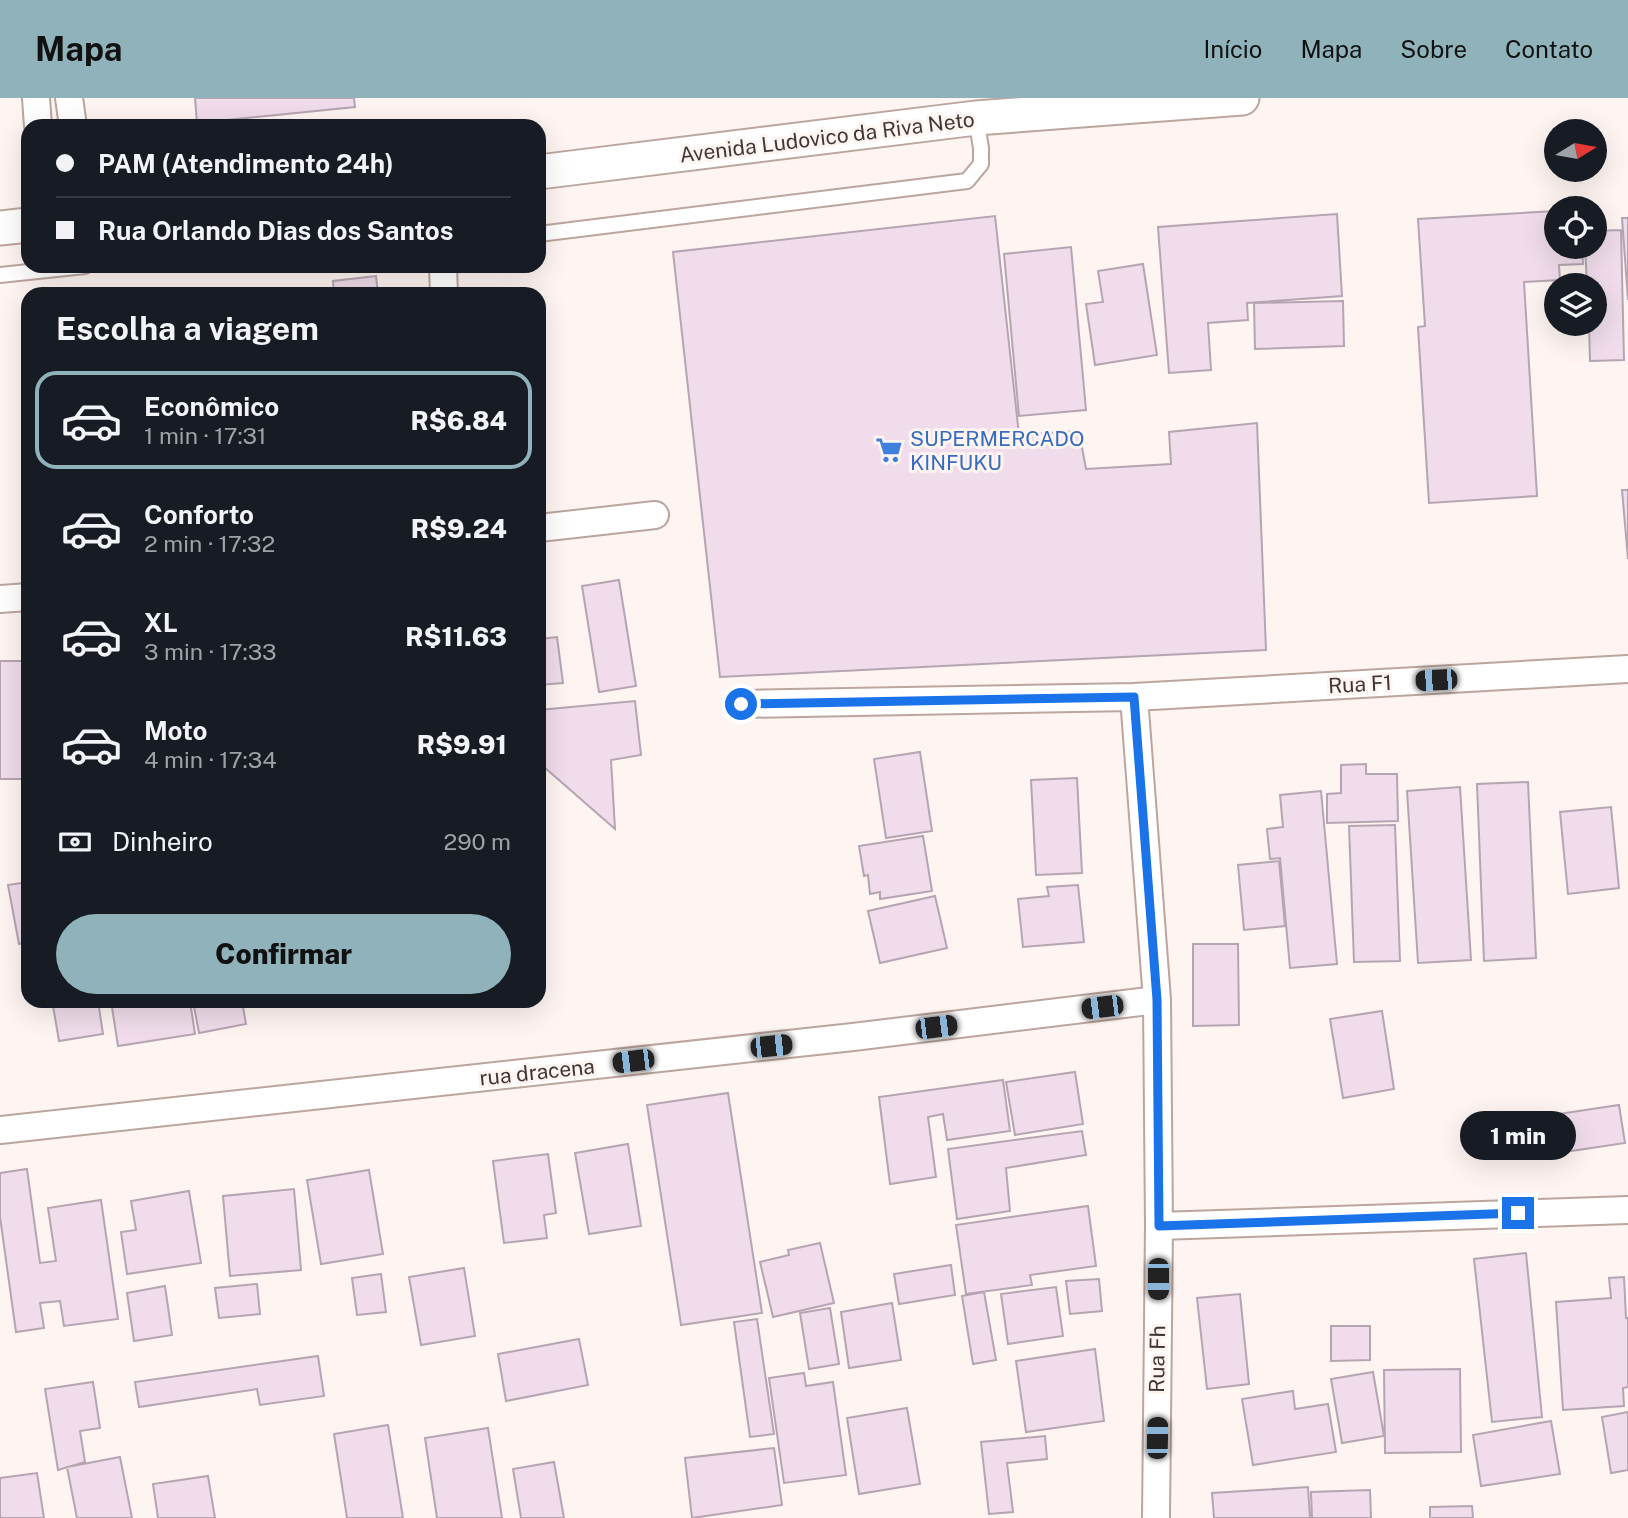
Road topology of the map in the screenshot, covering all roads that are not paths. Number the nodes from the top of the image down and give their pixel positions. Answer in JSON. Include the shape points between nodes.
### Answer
{"nodes":[{"id":1,"x":36,"y":98,"type":"edge"},
{"id":2,"x":69,"y":98,"type":"edge"},
{"id":3,"x":1242,"y":98,"type":"edge"},
{"id":4,"x":976,"y":118,"type":"junction"},
{"id":5,"x":38,"y":119,"type":"edge"},
{"id":6,"x":72,"y":119,"type":"edge"},
{"id":7,"x":546,"y":171,"type":"edge"},
{"id":8,"x":21,"y":226,"type":"edge"},
{"id":9,"x":0,"y":228,"type":"edge"},
{"id":10,"x":546,"y":233,"type":"edge"},
{"id":11,"x":21,"y":272,"type":"edge"},
{"id":12,"x":0,"y":275,"type":"edge"},
{"id":13,"x":655,"y":515,"type":"dead end"},
{"id":14,"x":546,"y":527,"type":"edge"},
{"id":15,"x":21,"y":598,"type":"edge"},
{"id":16,"x":0,"y":599,"type":"edge"},
{"id":17,"x":1628,"y":669,"type":"edge"},
{"id":18,"x":1134,"y":697,"type":"junction"},
{"id":19,"x":741,"y":704,"type":"dead end"},
{"id":20,"x":1157,"y":1000,"type":"junction"},
{"id":21,"x":0,"y":1130,"type":"edge"},
{"id":22,"x":1628,"y":1210,"type":"edge"},
{"id":23,"x":1159,"y":1226,"type":"junction"},
{"id":24,"x":1156,"y":1518,"type":"edge"}],
"edges":[{"from":1,"to":5,"type":"street"},
{"from":2,"to":6,"type":"street"},
{"from":3,"to":4,"type":"street","name":"Avenida Ludovico da Riva Neto"},
{"from":4,"to":7,"type":"street","name":"Avenida Ludovico da Riva Neto"},
{"from":4,"to":10,"type":"lane","via":[[981,164],[967,181]]},
{"from":8,"to":9,"type":"street"},
{"from":11,"to":12,"type":"lane"},
{"from":13,"to":14,"type":"street"},
{"from":15,"to":16,"type":"street"},
{"from":17,"to":18,"type":"street","name":"Rua F1"},
{"from":18,"to":19,"type":"street","name":"Rua F1"},
{"from":18,"to":20,"type":"street","name":"Rua Fh"},
{"from":20,"to":21,"type":"street","name":"rua dracena"},
{"from":20,"to":23,"type":"street","name":"Rua Fh"},
{"from":22,"to":23,"type":"street"},
{"from":23,"to":24,"type":"street","name":"Rua Fh"}]}
